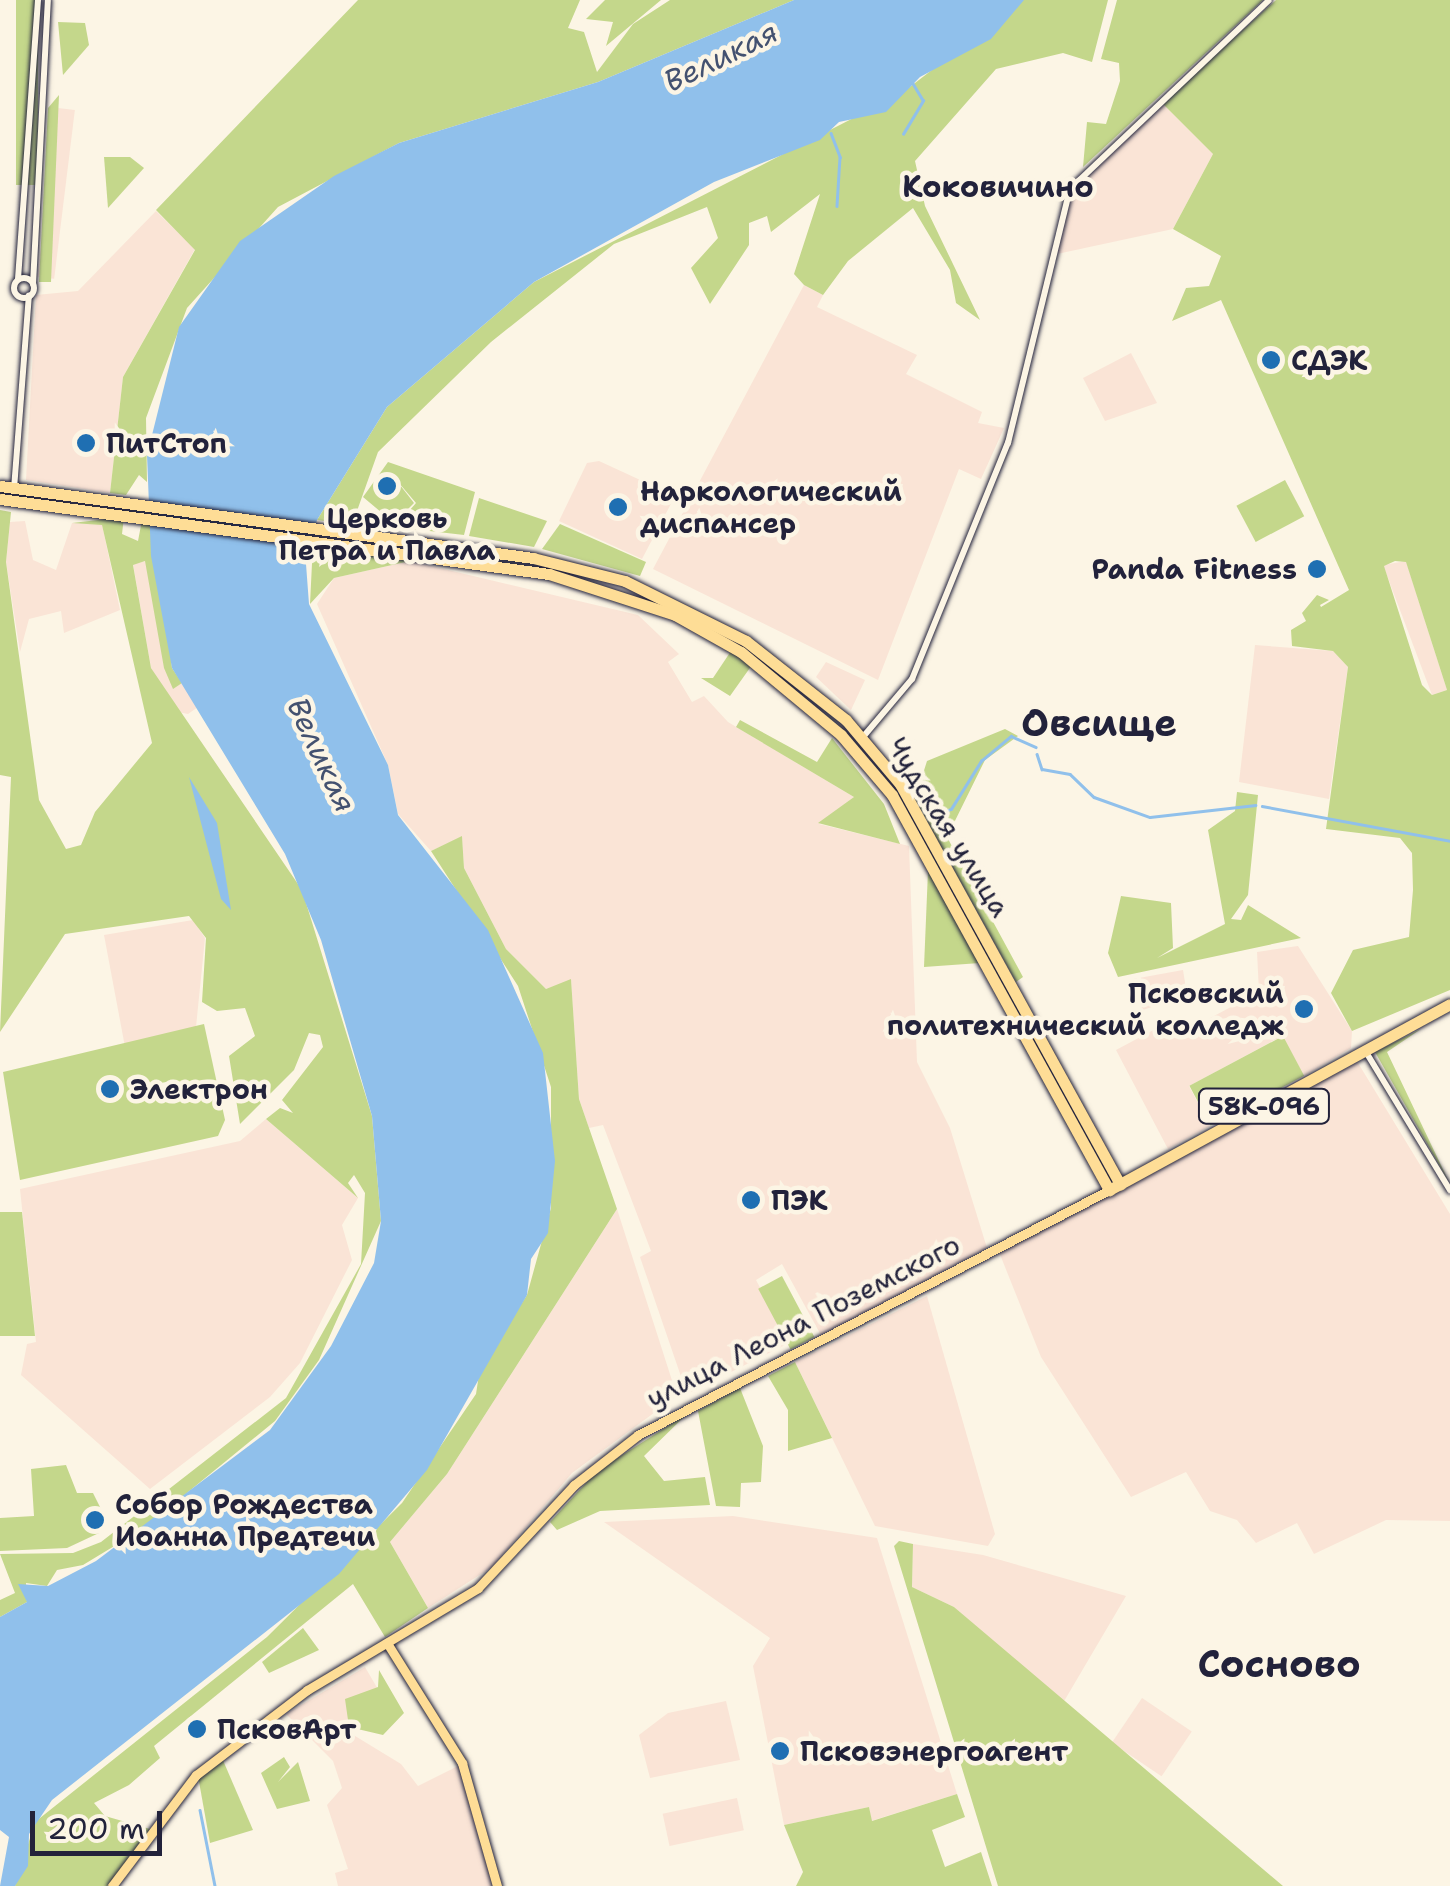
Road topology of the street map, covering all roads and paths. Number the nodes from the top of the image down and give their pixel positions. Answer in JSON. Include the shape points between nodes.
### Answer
{"nodes":[{"id":1,"x":38,"y":0,"type":"edge"},
{"id":2,"x":48,"y":0,"type":"edge"},
{"id":3,"x":1269,"y":0,"type":"edge"},
{"id":4,"x":18,"y":279,"type":"junction"},
{"id":5,"x":34,"y":284,"type":"junction"},
{"id":6,"x":19,"y":296,"type":"junction"},
{"id":7,"x":30,"y":296,"type":"junction"},
{"id":8,"x":24,"y":314,"type":"junction"},
{"id":9,"x":0,"y":486,"type":"edge"},
{"id":10,"x":9,"y":496,"type":"edge"},
{"id":11,"x":604,"y":582,"type":"junction"},
{"id":12,"x":863,"y":737,"type":"junction"},
{"id":13,"x":852,"y":746,"type":"junction"},
{"id":14,"x":989,"y":940,"type":"junction"},
{"id":15,"x":975,"y":947,"type":"junction"},
{"id":16,"x":999,"y":957,"type":"junction"},
{"id":17,"x":986,"y":968,"type":"junction"},
{"id":18,"x":1450,"y":1004,"type":"edge"},
{"id":19,"x":1365,"y":1051,"type":"junction"},
{"id":20,"x":1115,"y":1187,"type":"junction"},
{"id":21,"x":1450,"y":1190,"type":"edge"},
{"id":22,"x":387,"y":1642,"type":"junction"},
{"id":23,"x":112,"y":1886,"type":"edge"},
{"id":24,"x":497,"y":1886,"type":"edge"}],
"edges":[{"from":1,"to":4,"type":"street"},
{"from":2,"to":5,"type":"street"},
{"from":3,"to":12,"type":"street","via":[[1067,195],[1008,443],[912,679]]},
{"from":4,"to":5,"type":"street"},
{"from":4,"to":6,"type":"street"},
{"from":5,"to":7,"type":"street"},
{"from":6,"to":7,"type":"street"},
{"from":6,"to":8,"type":"street"},
{"from":7,"to":8,"type":"street"},
{"from":8,"to":10,"type":"street"},
{"from":9,"to":10,"type":"highway","name":"Чудская улица"},
{"from":10,"to":11,"type":"highway","name":"Чудская улица","via":[[344,536]]},
{"from":11,"to":12,"type":"highway","name":"Чудская улица","via":[[746,641]]},
{"from":11,"to":13,"type":"highway","name":"Чудская улица","via":[[740,652]]},
{"from":12,"to":13,"type":"street"},
{"from":12,"to":14,"type":"highway","name":"Чудская улица"},
{"from":13,"to":15,"type":"highway","name":"Чудская улица","via":[[892,795]]},
{"from":14,"to":15,"type":"highway"},
{"from":14,"to":16,"type":"highway","name":"Чудская улица"},
{"from":15,"to":17,"type":"highway","name":"Чудская улица"},
{"from":16,"to":17,"type":"highway"},
{"from":16,"to":20,"type":"highway","name":"Чудская улица"},
{"from":17,"to":20,"type":"highway","name":"Чудская улица"},
{"from":18,"to":19,"type":"highway","name":"улица Леона Поземского","number":"58К-096"},
{"from":19,"to":20,"type":"highway","name":"улица Леона Поземского","number":"58К-096"},
{"from":19,"to":21,"type":"street"},
{"from":20,"to":22,"type":"main road","name":"улица Леона Поземского","via":[[638,1435],[574,1485],[478,1588]]},
{"from":22,"to":23,"type":"main road","name":"улица Леона Поземского","via":[[196,1775]]},
{"from":22,"to":24,"type":"main road","via":[[462,1762]]}]}
